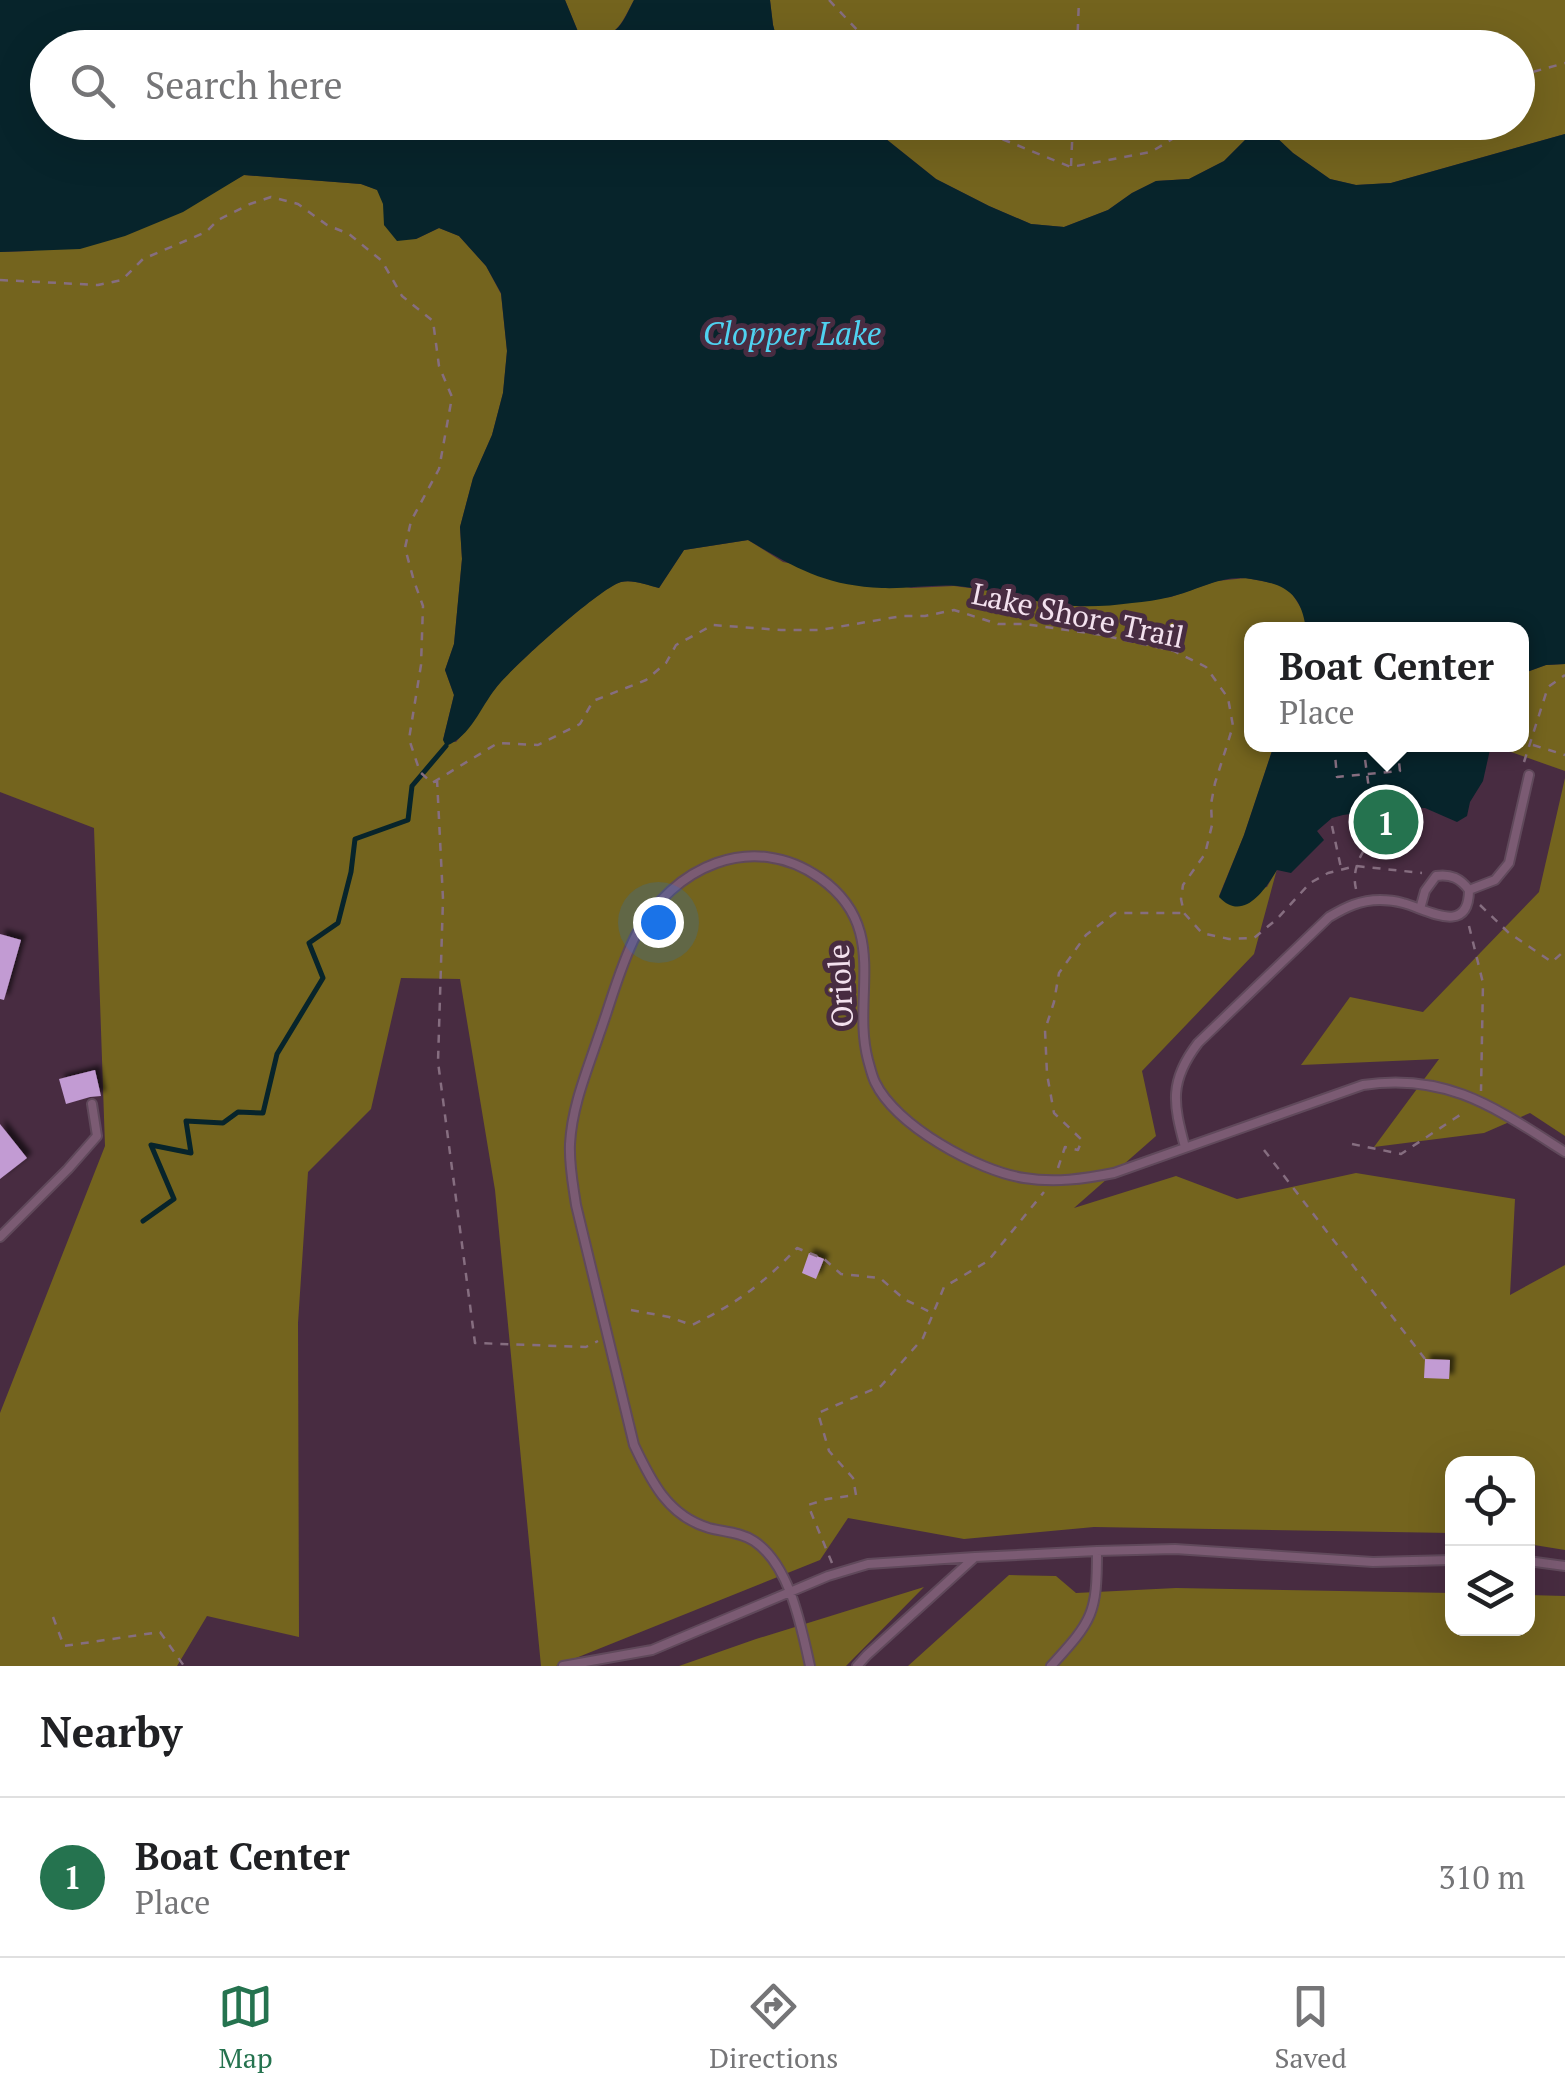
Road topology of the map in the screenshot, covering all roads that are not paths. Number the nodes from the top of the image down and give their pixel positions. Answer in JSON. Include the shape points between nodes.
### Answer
{"nodes":[{"id":1,"x":1529,"y":774,"type":"road end"},
{"id":2,"x":1471,"y":890,"type":"junction"},
{"id":3,"x":1420,"y":909,"type":"junction"},
{"id":4,"x":92,"y":1104,"type":"dead end"},
{"id":5,"x":1184,"y":1147,"type":"junction"},
{"id":6,"x":1565,"y":1152,"type":"edge"},
{"id":7,"x":0,"y":1237,"type":"edge"},
{"id":8,"x":1097,"y":1551,"type":"junction"},
{"id":9,"x":975,"y":1558,"type":"junction"},
{"id":10,"x":1445,"y":1560,"type":"edge"},
{"id":11,"x":1535,"y":1562,"type":"edge"},
{"id":12,"x":1565,"y":1566,"type":"edge"},
{"id":13,"x":790,"y":1592,"type":"junction"},
{"id":14,"x":563,"y":1666,"type":"edge"},
{"id":15,"x":810,"y":1666,"type":"edge"},
{"id":16,"x":858,"y":1666,"type":"edge"},
{"id":17,"x":1051,"y":1666,"type":"edge"}],
"edges":[{"from":1,"to":2,"type":"lane","via":[[1509,863],[1495,880]]},
{"from":2,"to":3,"type":"lane","via":[[1464,910],[1449,918]]},
{"from":2,"to":3,"type":"lane","via":[[1456,878],[1436,876]]},
{"from":3,"to":5,"type":"lane","via":[[1378,900],[1348,905],[1198,1043],[1174,1095]]},
{"from":4,"to":7,"type":"lane","via":[[98,1136]]},
{"from":5,"to":6,"type":"lane","name":"Oriole","via":[[1363,1085],[1410,1081],[1481,1102]]},
{"from":5,"to":13,"type":"lane","name":"Oriole","via":[[1114,1173],[1053,1181],[1020,1178],[927,1137],[876,1084],[867,1056],[858,926],[846,903],[802,866],[747,855],[718,862],[653,910],[636,936],[576,1102],[570,1141],[576,1205],[634,1445],[650,1480],[686,1517],[754,1541]]},
{"from":8,"to":9,"type":"lane"},
{"from":8,"to":10,"type":"lane"},
{"from":8,"to":17,"type":"lane","via":[[1092,1614]]},
{"from":9,"to":13,"type":"lane","via":[[868,1564]]},
{"from":9,"to":16,"type":"lane"},
{"from":11,"to":12,"type":"lane"},
{"from":13,"to":14,"type":"lane","via":[[652,1650]]},
{"from":13,"to":15,"type":"lane","name":"Oriole"}]}
